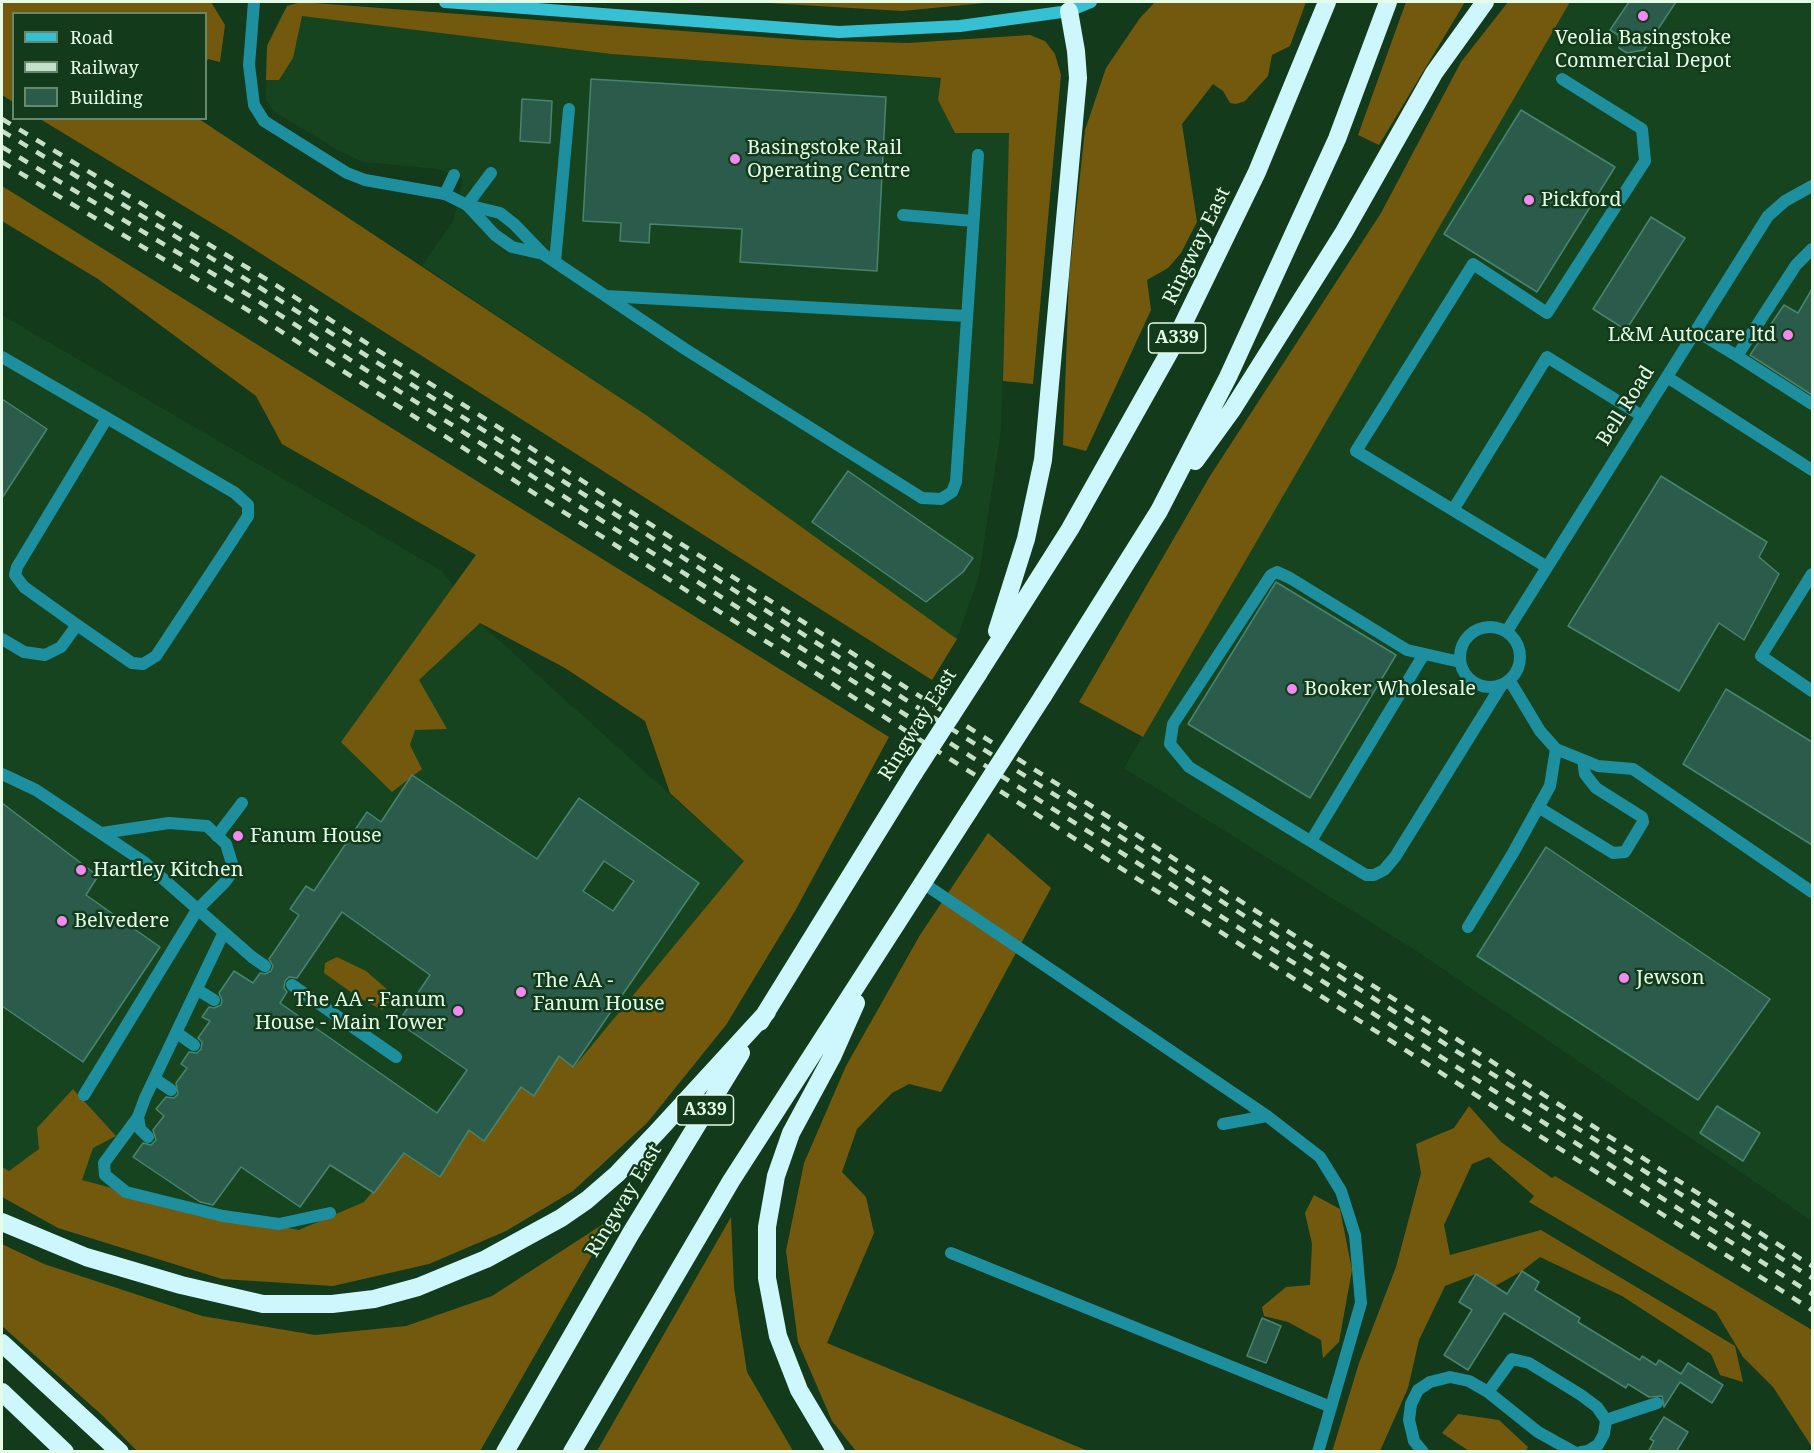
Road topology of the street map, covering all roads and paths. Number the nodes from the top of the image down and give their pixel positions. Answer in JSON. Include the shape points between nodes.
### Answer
{"nodes":[{"id":1,"x":254,"y":2,"type":"edge"},
{"id":2,"x":445,"y":2,"type":"edge"},
{"id":3,"x":1091,"y":2,"type":"edge"},
{"id":4,"x":1327,"y":2,"type":"edge"},
{"id":5,"x":1388,"y":2,"type":"edge"},
{"id":6,"x":1485,"y":2,"type":"edge"},
{"id":7,"x":1069,"y":11,"type":"junction"},
{"id":8,"x":1562,"y":79,"type":"dead end"},
{"id":9,"x":569,"y":109,"type":"dead end"},
{"id":10,"x":978,"y":154,"type":"dead end"},
{"id":11,"x":491,"y":172,"type":"dead end"},
{"id":12,"x":454,"y":175,"type":"dead end"},
{"id":13,"x":1812,"y":186,"type":"edge"},
{"id":14,"x":445,"y":194,"type":"junction"},
{"id":15,"x":467,"y":205,"type":"junction"},
{"id":16,"x":903,"y":214,"type":"dead end"},
{"id":17,"x":973,"y":221,"type":"junction"},
{"id":18,"x":1812,"y":249,"type":"edge"},
{"id":19,"x":543,"y":254,"type":"junction"},
{"id":20,"x":555,"y":262,"type":"junction"},
{"id":21,"x":606,"y":297,"type":"junction"},
{"id":22,"x":967,"y":316,"type":"junction"},
{"id":23,"x":1696,"y":331,"type":"junction"},
{"id":24,"x":1737,"y":356,"type":"junction"},
{"id":25,"x":2,"y":357,"type":"edge"},
{"id":26,"x":1666,"y":377,"type":"junction"},
{"id":27,"x":1812,"y":404,"type":"edge"},
{"id":28,"x":1642,"y":416,"type":"junction"},
{"id":29,"x":107,"y":418,"type":"junction"},
{"id":30,"x":1812,"y":470,"type":"edge"},
{"id":31,"x":1453,"y":510,"type":"junction"},
{"id":32,"x":1159,"y":511,"type":"junction"},
{"id":33,"x":1547,"y":567,"type":"junction"},
{"id":34,"x":1812,"y":574,"type":"edge"},
{"id":35,"x":77,"y":625,"type":"junction"},
{"id":36,"x":1507,"y":632,"type":"junction"},
{"id":37,"x":2,"y":639,"type":"edge"},
{"id":38,"x":1424,"y":654,"type":"junction"},
{"id":39,"x":989,"y":656,"type":"junction"},
{"id":40,"x":1460,"y":662,"type":"junction"},
{"id":41,"x":1506,"y":683,"type":"junction"},
{"id":42,"x":1812,"y":691,"type":"edge"},
{"id":43,"x":1556,"y":749,"type":"junction"},
{"id":44,"x":1583,"y":760,"type":"junction"},
{"id":45,"x":2,"y":774,"type":"edge"},
{"id":46,"x":243,"y":803,"type":"dead end"},
{"id":47,"x":1538,"y":807,"type":"junction"},
{"id":48,"x":102,"y":833,"type":"junction"},
{"id":49,"x":217,"y":836,"type":"junction"},
{"id":50,"x":1311,"y":841,"type":"junction"},
{"id":51,"x":923,"y":883,"type":"junction"},
{"id":52,"x":1812,"y":892,"type":"edge"},
{"id":53,"x":196,"y":910,"type":"junction"},
{"id":54,"x":1468,"y":927,"type":"dead end"},
{"id":55,"x":223,"y":934,"type":"junction"},
{"id":56,"x":875,"y":957,"type":"junction"},
{"id":57,"x":265,"y":966,"type":"dead end"},
{"id":58,"x":292,"y":985,"type":"dead end"},
{"id":59,"x":198,"y":990,"type":"junction"},
{"id":60,"x":214,"y":1000,"type":"dead end"},
{"id":61,"x":766,"y":1012,"type":"junction"},
{"id":62,"x":177,"y":1033,"type":"junction"},
{"id":63,"x":194,"y":1045,"type":"dead end"},
{"id":64,"x":396,"y":1057,"type":"dead end"},
{"id":65,"x":154,"y":1079,"type":"junction"},
{"id":66,"x":171,"y":1090,"type":"dead end"},
{"id":67,"x":84,"y":1095,"type":"dead end"},
{"id":68,"x":1267,"y":1116,"type":"junction"},
{"id":69,"x":138,"y":1117,"type":"junction"},
{"id":70,"x":1223,"y":1124,"type":"dead end"},
{"id":71,"x":148,"y":1137,"type":"dead end"},
{"id":72,"x":330,"y":1213,"type":"dead end"},
{"id":73,"x":2,"y":1222,"type":"edge"},
{"id":74,"x":951,"y":1253,"type":"dead end"},
{"id":75,"x":2,"y":1343,"type":"edge"},
{"id":76,"x":2,"y":1392,"type":"edge"},
{"id":77,"x":1488,"y":1392,"type":"junction"},
{"id":78,"x":1657,"y":1402,"type":"dead end"},
{"id":79,"x":1331,"y":1407,"type":"junction"},
{"id":80,"x":1606,"y":1420,"type":"junction"},
{"id":81,"x":65,"y":1452,"type":"edge"},
{"id":82,"x":120,"y":1452,"type":"edge"},
{"id":83,"x":505,"y":1452,"type":"edge"},
{"id":84,"x":572,"y":1452,"type":"edge"},
{"id":85,"x":836,"y":1452,"type":"edge"},
{"id":86,"x":1318,"y":1452,"type":"edge"},
{"id":87,"x":1423,"y":1452,"type":"edge"},
{"id":88,"x":1574,"y":1452,"type":"edge"},
{"id":89,"x":1581,"y":1452,"type":"edge"}],
"edges":[{"from":1,"to":14,"type":"street","via":[[249,65],[254,105],[264,121],[347,173],[365,180]]},
{"from":2,"to":7,"type":"street","via":[[839,32],[960,26]]},
{"from":3,"to":7,"type":"street"},
{"from":4,"to":39,"type":"highway","name":"Ringway East","number":"A339","via":[[1257,172],[1170,351],[1070,529]]},
{"from":5,"to":32,"type":"highway","number":"A339","via":[[1337,139],[1297,231]]},
{"from":6,"to":32,"type":"highway","via":[[1434,73],[1344,232],[1232,410]]},
{"from":7,"to":39,"type":"highway","via":[[1078,78],[1043,460],[1026,539]]},
{"from":8,"to":31,"type":"street","via":[[1642,129],[1645,161],[1547,313],[1473,264],[1356,451]]},
{"from":9,"to":20,"type":"street"},
{"from":10,"to":17,"type":"street"},
{"from":11,"to":15,"type":"street"},
{"from":12,"to":14,"type":"street"},
{"from":13,"to":23,"type":"street","name":"Bell Road","via":[[1768,216]]},
{"from":14,"to":15,"type":"street"},
{"from":15,"to":19,"type":"street","via":[[500,213]]},
{"from":15,"to":19,"type":"street","via":[[512,248]]},
{"from":16,"to":17,"type":"street"},
{"from":17,"to":22,"type":"street"},
{"from":18,"to":24,"type":"street","via":[[1796,265]]},
{"from":19,"to":20,"type":"street"},
{"from":20,"to":21,"type":"street"},
{"from":21,"to":22,"type":"street"},
{"from":21,"to":22,"type":"street","via":[[922,498],[941,499],[952,492],[956,482]]},
{"from":23,"to":24,"type":"street"},
{"from":23,"to":26,"type":"street","name":"Bell Road"},
{"from":24,"to":27,"type":"street"},
{"from":25,"to":29,"type":"street"},
{"from":26,"to":28,"type":"street","name":"Bell Road"},
{"from":26,"to":30,"type":"street"},
{"from":28,"to":31,"type":"street","via":[[1547,357]]},
{"from":28,"to":33,"type":"street","name":"Bell Road"},
{"from":29,"to":35,"type":"street","via":[[15,571],[24,588]]},
{"from":29,"to":35,"type":"street","via":[[241,497],[249,513],[152,660],[132,663]]},
{"from":31,"to":33,"type":"street"},
{"from":32,"to":51,"type":"highway","number":"A339","bridge":true},
{"from":33,"to":36,"type":"street","name":"Bell Road"},
{"from":34,"to":42,"type":"street","via":[[1761,656]]},
{"from":35,"to":37,"type":"street","via":[[61,647],[45,655],[24,652]]},
{"from":36,"to":40,"type":"street","via":[[1487,627],[1476,630],[1464,644]]},
{"from":36,"to":41,"type":"street","via":[[1520,650],[1519,667]]},
{"from":38,"to":40,"type":"street"},
{"from":38,"to":50,"type":"street"},
{"from":38,"to":50,"type":"street","via":[[1407,650],[1277,572],[1271,575],[1173,724],[1170,744],[1190,767]]},
{"from":39,"to":61,"type":"highway","name":"Ringway East","number":"A339","bridge":true},
{"from":40,"to":41,"type":"street","via":[[1466,676],[1478,686]]},
{"from":41,"to":43,"type":"street"},
{"from":41,"to":50,"type":"street","via":[[1384,870],[1366,875]]},
{"from":43,"to":44,"type":"street"},
{"from":43,"to":47,"type":"street","via":[[1550,786]]},
{"from":44,"to":47,"type":"street","via":[[1585,774],[1596,788],[1642,817],[1643,822],[1625,852],[1613,853]]},
{"from":44,"to":52,"type":"street","via":[[1598,766],[1633,769]]},
{"from":45,"to":48,"type":"street","via":[[36,790]]},
{"from":46,"to":49,"type":"street"},
{"from":47,"to":54,"type":"street"},
{"from":48,"to":49,"type":"street","via":[[169,823],[207,826]]},
{"from":48,"to":53,"type":"street","via":[[144,862]]},
{"from":49,"to":53,"type":"street","via":[[226,844],[234,870]]},
{"from":51,"to":56,"type":"highway","number":"A339"},
{"from":51,"to":68,"type":"street"},
{"from":53,"to":55,"type":"street"},
{"from":53,"to":67,"type":"street"},
{"from":55,"to":57,"type":"street"},
{"from":55,"to":59,"type":"street"},
{"from":56,"to":84,"type":"highway","number":"A339","via":[[731,1181]]},
{"from":56,"to":85,"type":"highway","via":[[832,1057],[791,1133],[776,1176],[767,1227],[767,1278],[778,1336],[799,1390]]},
{"from":58,"to":64,"type":"street"},
{"from":59,"to":60,"type":"street"},
{"from":59,"to":62,"type":"street"},
{"from":61,"to":73,"type":"highway","via":[[658,1131],[587,1200],[486,1259],[407,1290],[332,1304],[263,1304],[86,1257]]},
{"from":61,"to":83,"type":"highway","name":"Ringway East","number":"A339","via":[[648,1204]]},
{"from":62,"to":63,"type":"street"},
{"from":62,"to":65,"type":"street"},
{"from":65,"to":66,"type":"street"},
{"from":65,"to":69,"type":"street"},
{"from":68,"to":70,"type":"street"},
{"from":68,"to":79,"type":"street","via":[[1320,1157],[1341,1191],[1355,1235],[1361,1303]]},
{"from":69,"to":71,"type":"street","via":[[140,1129]]},
{"from":69,"to":72,"type":"street","via":[[104,1163],[105,1175],[126,1192],[223,1216],[279,1224]]},
{"from":74,"to":79,"type":"street"},
{"from":75,"to":82,"type":"highway"},
{"from":76,"to":81,"type":"highway"},
{"from":77,"to":80,"type":"street","via":[[1512,1359],[1529,1363],[1581,1395]]},
{"from":77,"to":87,"type":"street","via":[[1469,1381],[1450,1377],[1418,1390],[1409,1420],[1414,1440]]},
{"from":77,"to":88,"type":"street","via":[[1538,1432]]},
{"from":78,"to":80,"type":"street"},
{"from":79,"to":86,"type":"street"},
{"from":80,"to":89,"type":"street","via":[[1605,1434],[1598,1445]]}]}
